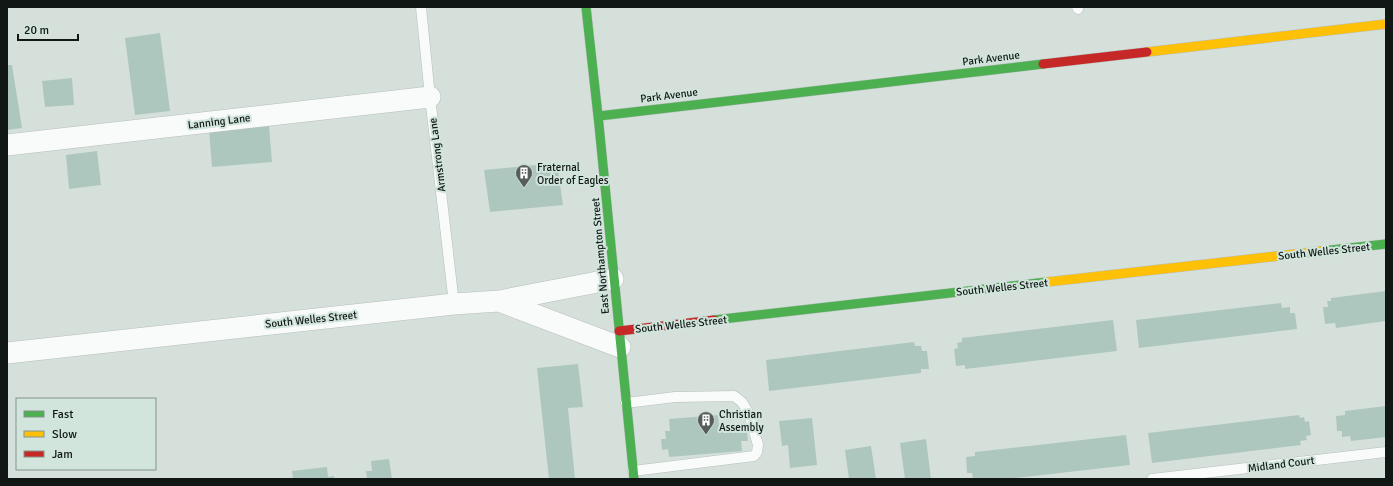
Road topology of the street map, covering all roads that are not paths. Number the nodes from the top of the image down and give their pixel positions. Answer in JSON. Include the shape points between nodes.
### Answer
{"nodes":[{"id":1,"x":421,"y":7,"type":"edge"},
{"id":2,"x":586,"y":7,"type":"edge"},
{"id":3,"x":1386,"y":24,"type":"edge"},
{"id":4,"x":430,"y":97,"type":"junction"},
{"id":5,"x":599,"y":116,"type":"junction"},
{"id":6,"x":7,"y":146,"type":"edge"},
{"id":7,"x":1386,"y":244,"type":"edge"},
{"id":8,"x":613,"y":279,"type":"junction"},
{"id":9,"x":499,"y":301,"type":"junction"},
{"id":10,"x":454,"y":304,"type":"junction"},
{"id":11,"x":620,"y":339,"type":"junction"},
{"id":12,"x":7,"y":353,"type":"edge"},
{"id":13,"x":626,"y":403,"type":"junction"},
{"id":14,"x":1386,"y":452,"type":"edge"},
{"id":15,"x":634,"y":475,"type":"edge"},
{"id":16,"x":1152,"y":479,"type":"edge"}],
"edges":[{"from":1,"to":4,"type":"lane","name":"Armstrong Lane"},
{"from":2,"to":5,"type":"main road","name":"East Northampton Street"},
{"from":3,"to":5,"type":"main road","name":"Park Avenue"},
{"from":4,"to":6,"type":"street","name":"Lanning Lane"},
{"from":4,"to":10,"type":"lane","name":"Armstrong Lane"},
{"from":5,"to":8,"type":"main road","name":"East Northampton Street"},
{"from":7,"to":11,"type":"main road","name":"South Welles Street"},
{"from":8,"to":9,"type":"street","name":"South Welles Street"},
{"from":8,"to":11,"type":"main road","name":"East Northampton Street"},
{"from":9,"to":10,"type":"street","name":"South Welles Street"},
{"from":9,"to":11,"type":"street"},
{"from":10,"to":12,"type":"street","name":"South Welles Street"},
{"from":11,"to":13,"type":"main road","name":"East Northampton Street"},
{"from":13,"to":15,"type":"main road","name":"East Northampton Street"},
{"from":13,"to":15,"type":"lane","via":[[675,396],[734,396],[750,414],[758,445],[754,456]]},
{"from":14,"to":16,"type":"lane","name":"Midland Court"}]}
